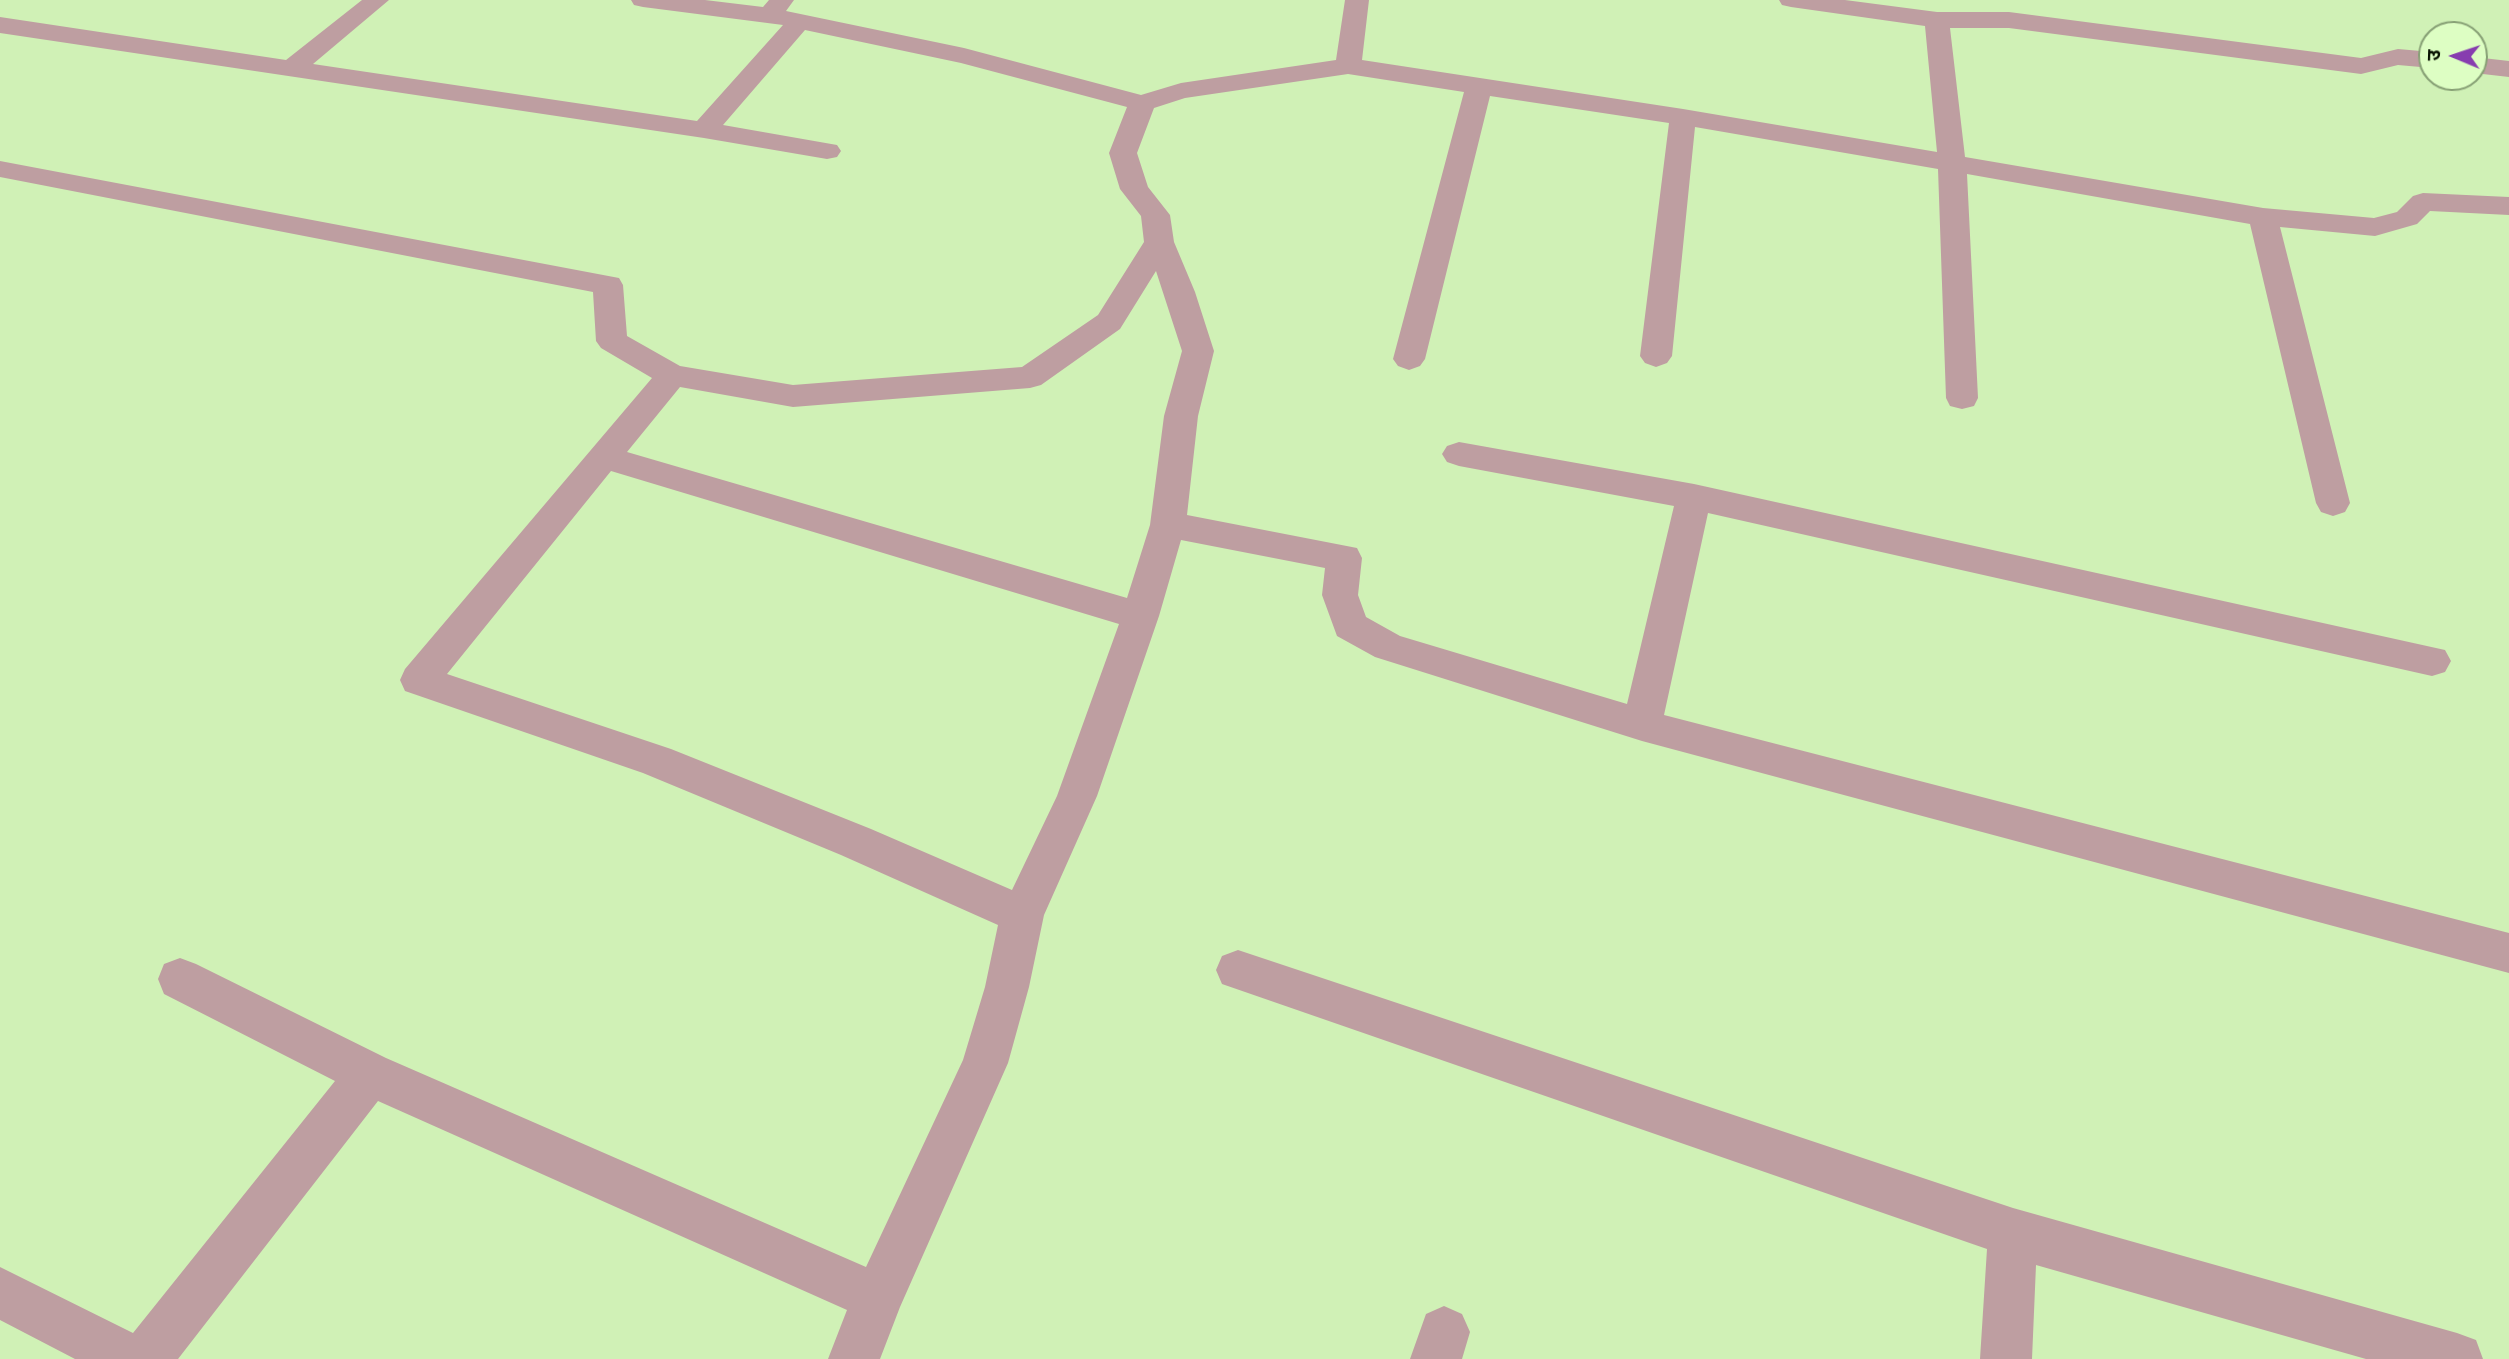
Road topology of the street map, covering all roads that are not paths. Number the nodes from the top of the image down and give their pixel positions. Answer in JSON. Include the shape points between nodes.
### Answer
{"nodes":[{"id":1,"x":377,"y":0,"type":"edge"},
{"id":2,"x":643,"y":0,"type":"edge"},
{"id":3,"x":1357,"y":0,"type":"edge"},
{"id":4,"x":1791,"y":0,"type":"edge"},
{"id":5,"x":776,"y":7,"type":"edge"},
{"id":6,"x":1937,"y":20,"type":"junction"},
{"id":7,"x":800,"y":21,"type":"junction"},
{"id":8,"x":0,"y":25,"type":"edge"},
{"id":9,"x":2418,"y":59,"type":"edge"},
{"id":10,"x":1348,"y":66,"type":"junction"},
{"id":11,"x":2488,"y":67,"type":"edge"},
{"id":12,"x":291,"y":69,"type":"junction"},
{"id":13,"x":2509,"y":69,"type":"edge"},
{"id":14,"x":1479,"y":86,"type":"junction"},
{"id":15,"x":1142,"y":103,"type":"junction"},
{"id":16,"x":1684,"y":117,"type":"junction"},
{"id":17,"x":704,"y":130,"type":"junction"},
{"id":18,"x":827,"y":151,"type":"dead end"},
{"id":19,"x":1952,"y":162,"type":"junction"},
{"id":20,"x":0,"y":169,"type":"edge"},
{"id":21,"x":2509,"y":206,"type":"edge"},
{"id":22,"x":2263,"y":216,"type":"junction"},
{"id":23,"x":1159,"y":242,"type":"junction"},
{"id":24,"x":1657,"y":356,"type":"dead end"},
{"id":25,"x":1409,"y":359,"type":"dead end"},
{"id":26,"x":672,"y":375,"type":"junction"},
{"id":27,"x":1962,"y":398,"type":"dead end"},
{"id":28,"x":1459,"y":454,"type":"dead end"},
{"id":29,"x":606,"y":457,"type":"junction"},
{"id":30,"x":1693,"y":497,"type":"junction"},
{"id":31,"x":2333,"y":503,"type":"dead end"},
{"id":32,"x":1168,"y":525,"type":"junction"},
{"id":33,"x":1140,"y":616,"type":"junction"},
{"id":34,"x":2432,"y":661,"type":"dead end"},
{"id":35,"x":1642,"y":725,"type":"junction"},
{"id":36,"x":1022,"y":915,"type":"junction"},
{"id":37,"x":2509,"y":953,"type":"edge"},
{"id":38,"x":1238,"y":971,"type":"dead end"},
{"id":39,"x":180,"y":979,"type":"dead end"},
{"id":40,"x":370,"y":1074,"type":"junction"},
{"id":41,"x":2013,"y":1233,"type":"junction"},
{"id":42,"x":0,"y":1293,"type":"edge"},
{"id":43,"x":878,"y":1298,"type":"junction"},
{"id":44,"x":130,"y":1359,"type":"edge"},
{"id":45,"x":145,"y":1359,"type":"edge"},
{"id":46,"x":854,"y":1359,"type":"edge"},
{"id":47,"x":2006,"y":1359,"type":"edge"},
{"id":48,"x":2457,"y":1359,"type":"edge"}],
"edges":[{"from":1,"to":12,"type":"street"},
{"from":2,"to":5,"type":"street"},
{"from":3,"to":10,"type":"street"},
{"from":4,"to":6,"type":"street"},
{"from":5,"to":7,"type":"street"},
{"from":6,"to":9,"type":"street","via":[[2009,20],[2361,66],[2398,57]]},
{"from":6,"to":19,"type":"street"},
{"from":7,"to":15,"type":"street","via":[[964,56]]},
{"from":7,"to":17,"type":"street"},
{"from":8,"to":12,"type":"street"},
{"from":10,"to":14,"type":"street"},
{"from":10,"to":15,"type":"street","via":[[1181,91]]},
{"from":11,"to":13,"type":"street"},
{"from":12,"to":17,"type":"street"},
{"from":14,"to":16,"type":"street"},
{"from":14,"to":25,"type":"street"},
{"from":15,"to":23,"type":"street","via":[[1123,153],[1135,189],[1155,215]]},
{"from":16,"to":19,"type":"street"},
{"from":16,"to":24,"type":"street"},
{"from":17,"to":18,"type":"street"},
{"from":19,"to":22,"type":"street"},
{"from":19,"to":27,"type":"street"},
{"from":20,"to":26,"type":"street","via":[[608,285],[612,341]]},
{"from":21,"to":22,"type":"street","via":[[2423,202],[2407,218],[2375,227]]},
{"from":22,"to":31,"type":"street"},
{"from":23,"to":26,"type":"street","via":[[1109,322],[1030,377],[793,396]]},
{"from":23,"to":32,"type":"street","via":[[1198,351],[1181,416]]},
{"from":26,"to":29,"type":"street"},
{"from":28,"to":30,"type":"street"},
{"from":29,"to":33,"type":"street"},
{"from":29,"to":36,"type":"street","via":[[419,680],[657,761]]},
{"from":30,"to":34,"type":"street"},
{"from":30,"to":35,"type":"street"},
{"from":32,"to":33,"type":"street"},
{"from":32,"to":35,"type":"street","via":[[1343,558],[1340,595],[1350,626],[1388,647]]},
{"from":33,"to":36,"type":"street","via":[[1077,796]]},
{"from":35,"to":37,"type":"street"},
{"from":36,"to":43,"type":"street","via":[[985,1063]]},
{"from":38,"to":41,"type":"street"},
{"from":39,"to":40,"type":"street"},
{"from":40,"to":43,"type":"street"},
{"from":40,"to":45,"type":"street"},
{"from":41,"to":47,"type":"street"},
{"from":41,"to":48,"type":"street"},
{"from":42,"to":44,"type":"street"},
{"from":43,"to":46,"type":"street"}]}
